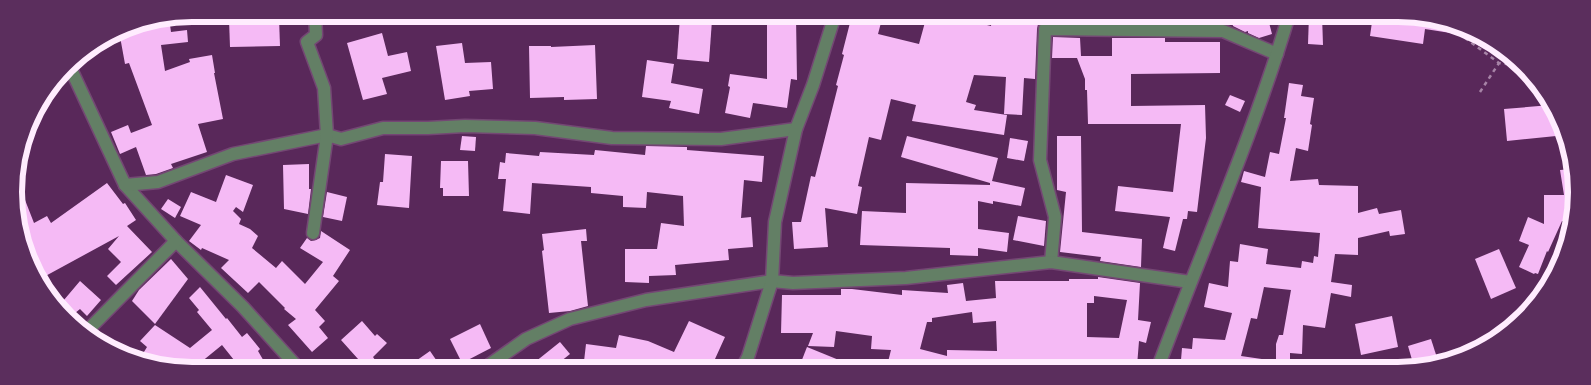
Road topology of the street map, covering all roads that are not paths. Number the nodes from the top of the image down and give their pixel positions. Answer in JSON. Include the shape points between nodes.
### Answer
{"nodes":[{"id":1,"x":833,"y":22,"type":"edge"},
{"id":2,"x":1286,"y":22,"type":"edge"},
{"id":3,"x":315,"y":23,"type":"edge"},
{"id":4,"x":1277,"y":54,"type":"junction"},
{"id":5,"x":73,"y":71,"type":"edge"},
{"id":6,"x":796,"y":129,"type":"junction"},
{"id":7,"x":328,"y":135,"type":"junction"},
{"id":8,"x":125,"y":185,"type":"junction"},
{"id":9,"x":313,"y":233,"type":"dead end"},
{"id":10,"x":176,"y":241,"type":"junction"},
{"id":11,"x":1051,"y":262,"type":"junction"},
{"id":12,"x":772,"y":282,"type":"junction"},
{"id":13,"x":1190,"y":282,"type":"junction"},
{"id":14,"x":90,"y":328,"type":"edge"},
{"id":15,"x":293,"y":362,"type":"edge"},
{"id":16,"x":493,"y":362,"type":"edge"},
{"id":17,"x":745,"y":362,"type":"edge"},
{"id":18,"x":1160,"y":362,"type":"edge"}],
"edges":[{"from":1,"to":6,"type":"street"},
{"from":2,"to":4,"type":"street"},
{"from":3,"to":7,"type":"street","via":[[316,35],[307,42],[324,88]]},
{"from":4,"to":11,"type":"street","via":[[1224,31],[1044,29],[1040,160],[1055,217]]},
{"from":4,"to":13,"type":"street","via":[[1254,122]]},
{"from":5,"to":8,"type":"street"},
{"from":6,"to":7,"type":"street","via":[[720,139],[612,138],[536,128],[465,126],[383,128],[341,139]]},
{"from":6,"to":12,"type":"street","via":[[775,222]]},
{"from":7,"to":8,"type":"street","via":[[233,154],[158,182]]},
{"from":7,"to":9,"type":"street"},
{"from":8,"to":10,"type":"street"},
{"from":10,"to":14,"type":"street"},
{"from":10,"to":15,"type":"street"},
{"from":11,"to":12,"type":"street","via":[[906,278]]},
{"from":11,"to":13,"type":"street"},
{"from":12,"to":16,"type":"street","via":[[646,300],[570,318],[526,339]]},
{"from":12,"to":17,"type":"street"},
{"from":13,"to":18,"type":"street"}]}
